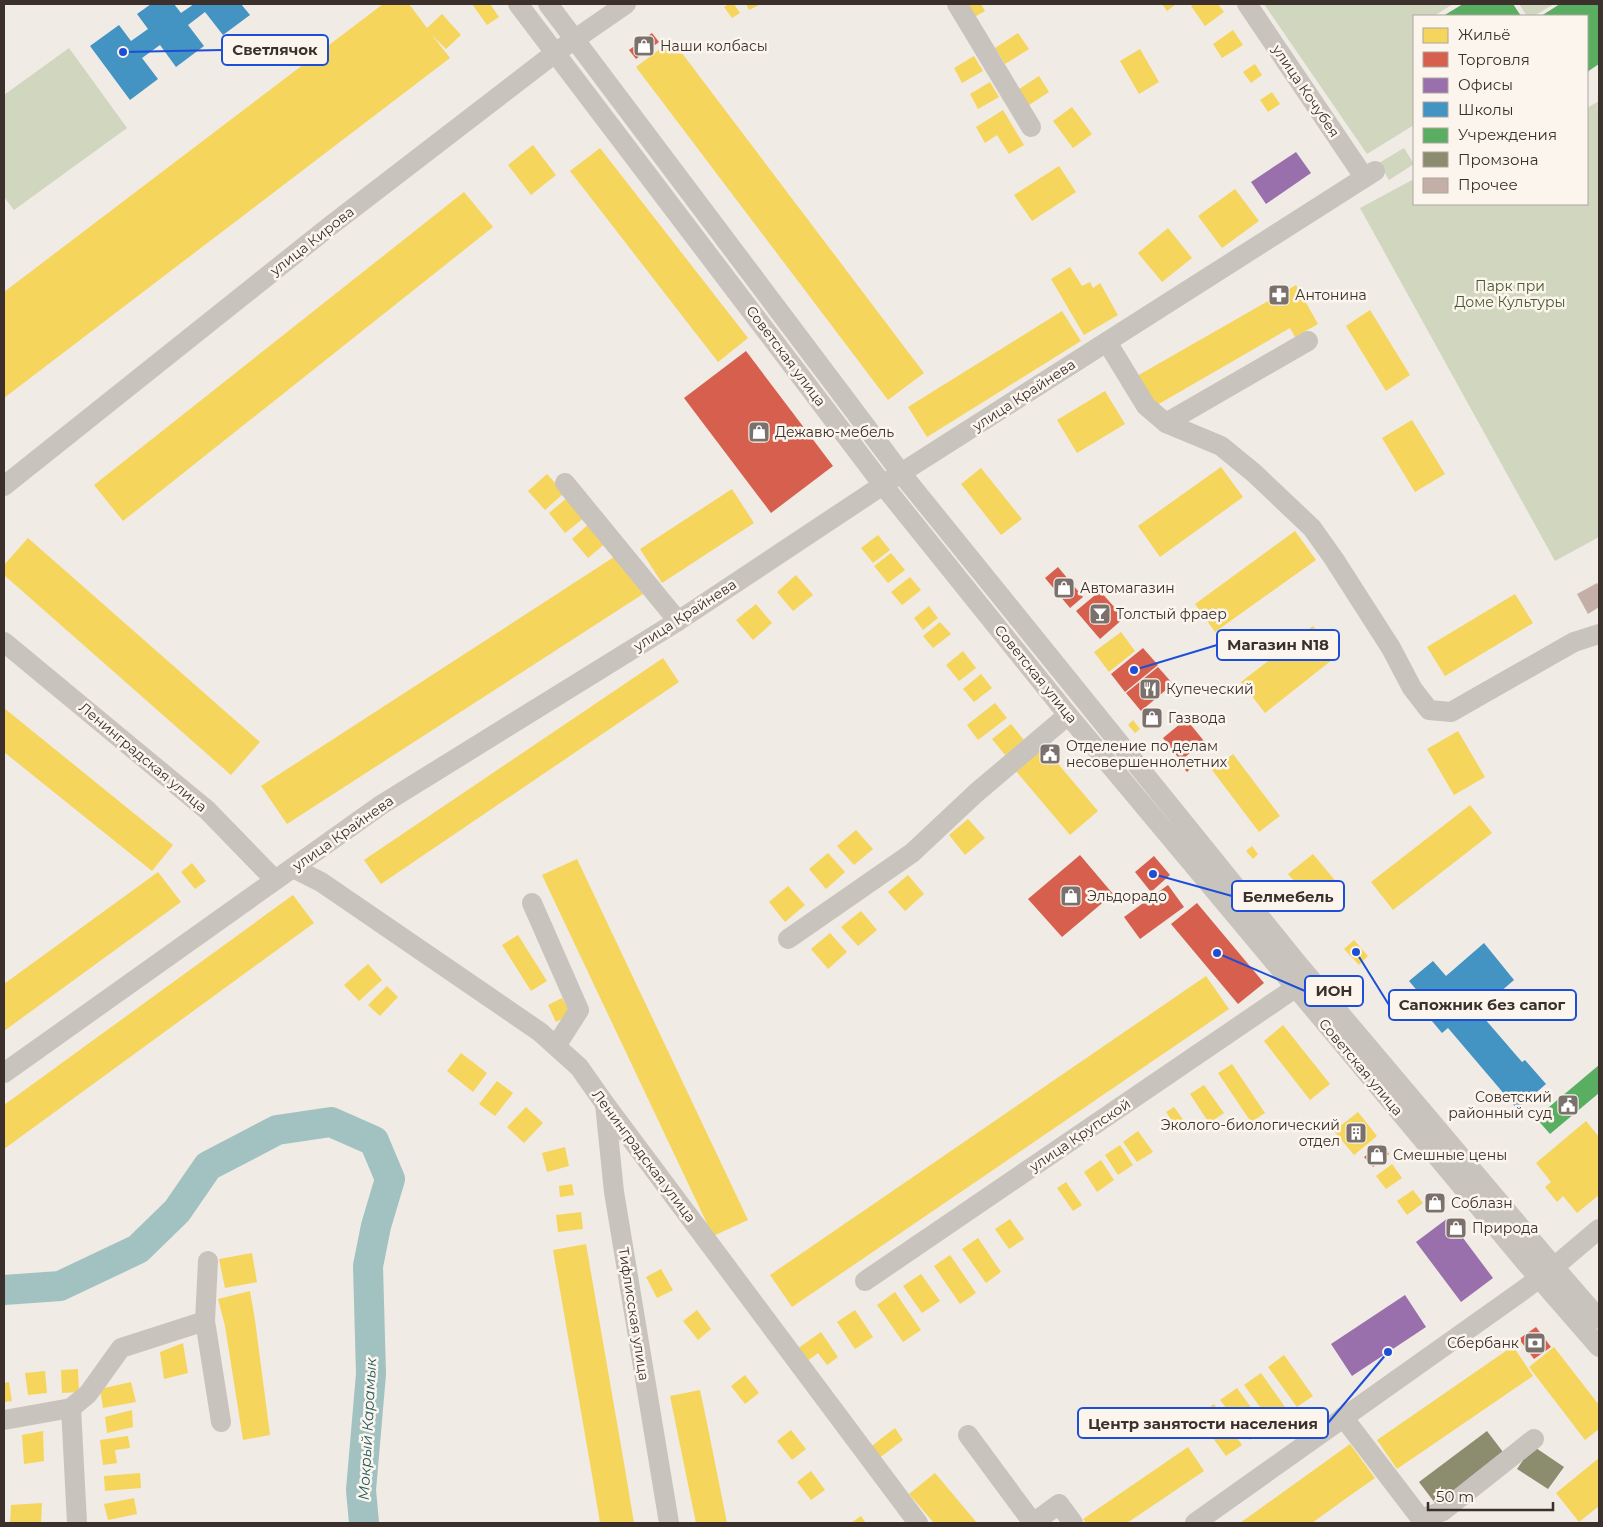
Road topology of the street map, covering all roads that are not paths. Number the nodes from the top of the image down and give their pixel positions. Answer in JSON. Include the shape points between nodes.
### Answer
{"nodes":[{"id":1,"x":518,"y":4,"type":"edge"},
{"id":2,"x":548,"y":4,"type":"edge"},
{"id":3,"x":626,"y":4,"type":"edge"},
{"id":4,"x":957,"y":4,"type":"edge"},
{"id":5,"x":1247,"y":4,"type":"edge"},
{"id":6,"x":576,"y":39,"type":"junction"},
{"id":7,"x":555,"y":53,"type":"junction"},
{"id":8,"x":1031,"y":127,"type":"dead end"},
{"id":9,"x":1370,"y":174,"type":"joint"},
{"id":10,"x":1308,"y":341,"type":"dead end"},
{"id":11,"x":1107,"y":342,"type":"junction"},
{"id":12,"x":1166,"y":423,"type":"junction"},
{"id":13,"x":901,"y":473,"type":"junction"},
{"id":14,"x":565,"y":483,"type":"dead end"},
{"id":15,"x":884,"y":485,"type":"junction"},
{"id":16,"x":4,"y":486,"type":"edge"},
{"id":17,"x":678,"y":621,"type":"junction"},
{"id":18,"x":1599,"y":634,"type":"edge"},
{"id":19,"x":4,"y":642,"type":"edge"},
{"id":20,"x":1068,"y":715,"type":"junction"},
{"id":21,"x":293,"y":868,"type":"junction"},
{"id":22,"x":270,"y":875,"type":"junction"},
{"id":23,"x":532,"y":903,"type":"dead end"},
{"id":24,"x":788,"y":939,"type":"dead end"},
{"id":25,"x":1295,"y":988,"type":"junction"},
{"id":26,"x":556,"y":1046,"type":"junction"},
{"id":27,"x":4,"y":1073,"type":"edge"},
{"id":28,"x":605,"y":1104,"type":"junction"},
{"id":29,"x":1599,"y":1229,"type":"edge"},
{"id":30,"x":208,"y":1261,"type":"dead end"},
{"id":31,"x":1546,"y":1273,"type":"junction"},
{"id":32,"x":865,"y":1281,"type":"dead end"},
{"id":33,"x":1599,"y":1319,"type":"edge"},
{"id":34,"x":205,"y":1321,"type":"junction"},
{"id":35,"x":1599,"y":1346,"type":"edge"},
{"id":36,"x":71,"y":1408,"type":"junction"},
{"id":37,"x":1343,"y":1416,"type":"junction"},
{"id":38,"x":4,"y":1420,"type":"edge"},
{"id":39,"x":221,"y":1422,"type":"dead end"},
{"id":40,"x":968,"y":1435,"type":"dead end"},
{"id":41,"x":1534,"y":1439,"type":"dead end"},
{"id":42,"x":1421,"y":1521,"type":"edge"},
{"id":43,"x":77,"y":1523,"type":"edge"},
{"id":44,"x":669,"y":1523,"type":"edge"},
{"id":45,"x":918,"y":1523,"type":"edge"},
{"id":46,"x":1074,"y":1523,"type":"edge"},
{"id":47,"x":1195,"y":1523,"type":"edge"}],
"edges":[{"from":1,"to":7,"type":"street","name":"Советская улица"},
{"from":2,"to":6,"type":"street","name":"Советская улица"},
{"from":3,"to":6,"type":"street","name":"улица Кирова"},
{"from":4,"to":8,"type":"street"},
{"from":5,"to":9,"type":"street","name":"улица Кочубея"},
{"from":6,"to":7,"type":"street","name":"улица Кирова"},
{"from":6,"to":13,"type":"street","name":"Советская улица"},
{"from":7,"to":15,"type":"street","name":"Советская улица"},
{"from":7,"to":16,"type":"street","name":"улица Кирова","via":[[330,226]]},
{"from":9,"to":11,"type":"street","name":"улица Крайнева"},
{"from":10,"to":12,"type":"street"},
{"from":11,"to":12,"type":"street","via":[[1146,406]]},
{"from":11,"to":13,"type":"street","name":"улица Крайнева"},
{"from":12,"to":18,"type":"street","via":[[1221,446],[1312,528],[1429,710],[1451,712],[1574,642]]},
{"from":13,"to":15,"type":"street","name":"улица Крайнева"},
{"from":13,"to":31,"type":"street","name":"Советская улица"},
{"from":14,"to":17,"type":"street"},
{"from":15,"to":17,"type":"street","name":"улица Крайнева"},
{"from":15,"to":20,"type":"street","name":"Советская улица"},
{"from":17,"to":21,"type":"street","name":"улица Крайнева","via":[[381,805]]},
{"from":19,"to":22,"type":"street","name":"Ленинградская улица","via":[[207,810]]},
{"from":20,"to":24,"type":"street","via":[[976,793],[912,853]]},
{"from":20,"to":25,"type":"street","name":"Советская улица"},
{"from":21,"to":22,"type":"street","name":"улица Крайнева"},
{"from":21,"to":26,"type":"street","name":"Ленинградская улица","via":[[321,882]]},
{"from":22,"to":27,"type":"street","name":"улица Крайнева"},
{"from":23,"to":26,"type":"street","via":[[579,1010]]},
{"from":25,"to":31,"type":"street","name":"Советская улица"},
{"from":25,"to":32,"type":"street","name":"улица Крупской"},
{"from":26,"to":28,"type":"street","name":"Ленинградская улица","via":[[579,1067]]},
{"from":28,"to":44,"type":"street","name":"Тифлисская улица","via":[[614,1192]]},
{"from":28,"to":45,"type":"street","name":"Ленинградская улица"},
{"from":29,"to":31,"type":"street"},
{"from":30,"to":34,"type":"street"},
{"from":31,"to":33,"type":"street","name":"Советская улица"},
{"from":31,"to":35,"type":"street","name":"Советская улица"},
{"from":31,"to":37,"type":"street"},
{"from":34,"to":36,"type":"street","via":[[121,1348],[88,1394]]},
{"from":34,"to":39,"type":"street"},
{"from":36,"to":38,"type":"street"},
{"from":36,"to":43,"type":"street"},
{"from":37,"to":42,"type":"street"},
{"from":37,"to":47,"type":"street"},
{"from":40,"to":46,"type":"street","via":[[1033,1523],[1059,1504]]},
{"from":41,"to":42,"type":"street","via":[[1443,1511]]}]}
